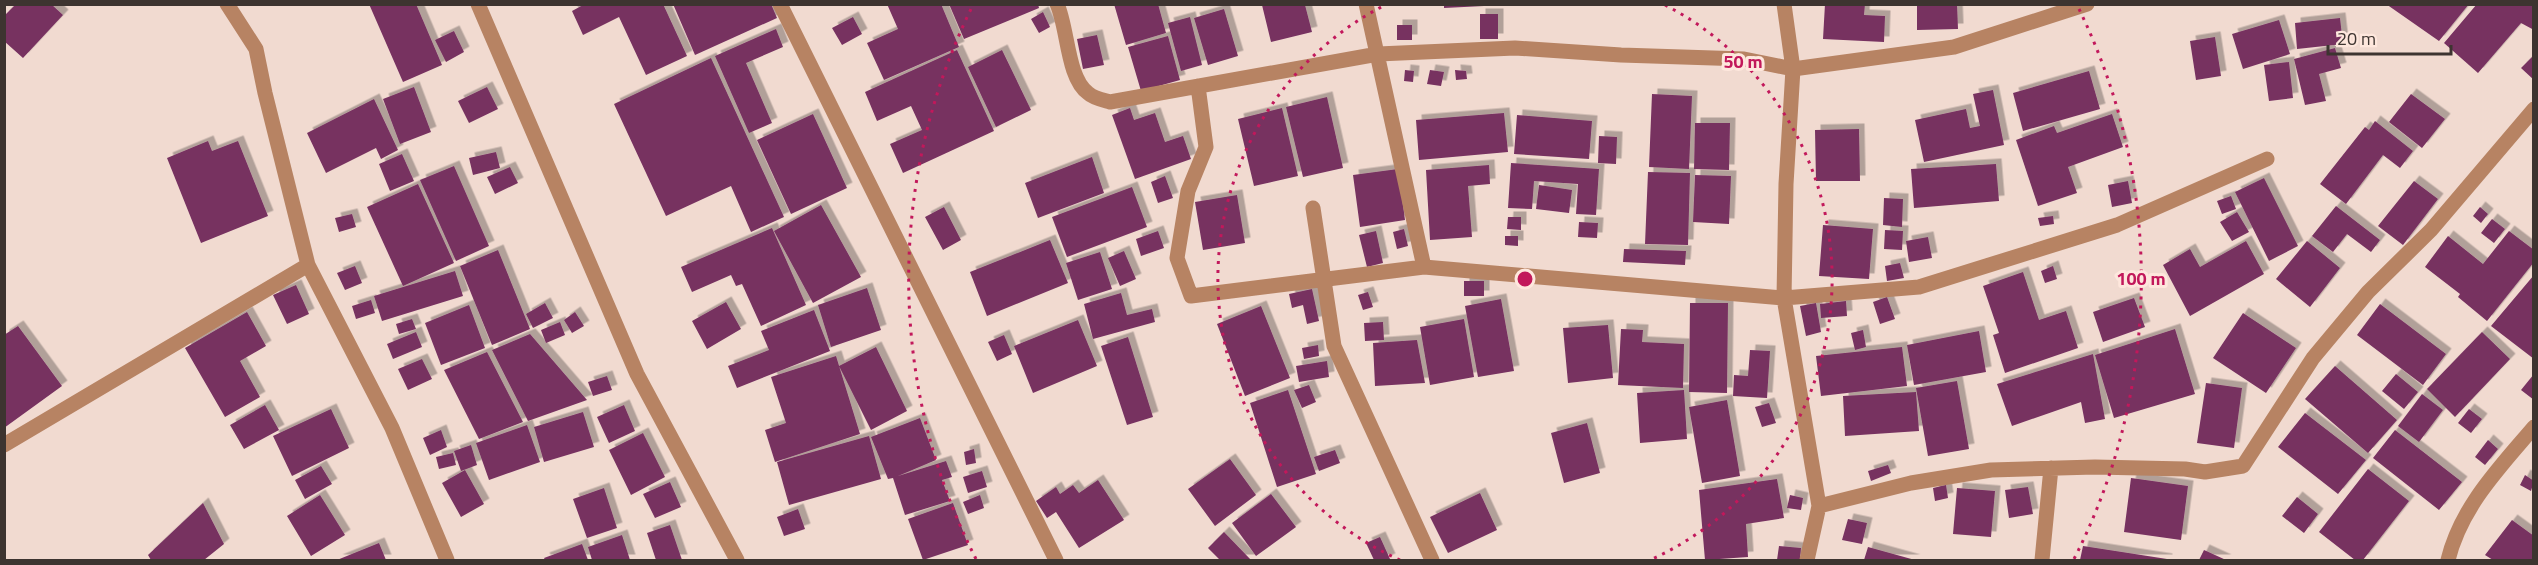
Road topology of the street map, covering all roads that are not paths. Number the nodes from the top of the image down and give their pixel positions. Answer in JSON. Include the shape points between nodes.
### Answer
{"nodes":[{"id":1,"x":227,"y":4,"type":"edge"},
{"id":2,"x":478,"y":4,"type":"edge"},
{"id":3,"x":780,"y":4,"type":"edge"},
{"id":4,"x":1057,"y":4,"type":"edge"},
{"id":5,"x":1366,"y":4,"type":"edge"},
{"id":6,"x":1784,"y":4,"type":"edge"},
{"id":7,"x":2086,"y":4,"type":"edge"},
{"id":8,"x":1377,"y":54,"type":"junction"},
{"id":9,"x":1793,"y":69,"type":"junction"},
{"id":10,"x":1198,"y":86,"type":"junction"},
{"id":11,"x":2534,"y":109,"type":"edge"},
{"id":12,"x":2267,"y":159,"type":"dead end"},
{"id":13,"x":1312,"y":208,"type":"dead end"},
{"id":14,"x":308,"y":266,"type":"junction"},
{"id":15,"x":1424,"y":267,"type":"junction"},
{"id":16,"x":1324,"y":279,"type":"junction"},
{"id":17,"x":1784,"y":298,"type":"junction"},
{"id":18,"x":2534,"y":427,"type":"edge"},
{"id":19,"x":4,"y":445,"type":"edge"},
{"id":20,"x":2051,"y":468,"type":"junction"},
{"id":21,"x":1819,"y":506,"type":"junction"},
{"id":22,"x":447,"y":561,"type":"edge"},
{"id":23,"x":737,"y":561,"type":"edge"},
{"id":24,"x":1056,"y":561,"type":"edge"},
{"id":25,"x":1432,"y":561,"type":"edge"},
{"id":26,"x":1807,"y":561,"type":"edge"},
{"id":27,"x":2042,"y":561,"type":"edge"},
{"id":28,"x":2448,"y":561,"type":"edge"}],
"edges":[{"from":1,"to":14,"type":"street","via":[[256,49]]},
{"from":2,"to":23,"type":"street","via":[[638,374]]},
{"from":3,"to":24,"type":"street"},
{"from":4,"to":10,"type":"street","via":[[1074,73],[1087,93],[1110,102]]},
{"from":5,"to":8,"type":"street"},
{"from":6,"to":9,"type":"street"},
{"from":7,"to":9,"type":"street","via":[[1954,47]]},
{"from":8,"to":9,"type":"street","via":[[1515,48],[1744,59]]},
{"from":8,"to":10,"type":"street"},
{"from":8,"to":15,"type":"street"},
{"from":9,"to":17,"type":"street"},
{"from":10,"to":16,"type":"street","via":[[1206,147],[1188,191],[1177,258],[1191,296]]},
{"from":11,"to":20,"type":"street","via":[[2431,230],[2368,292],[2313,358],[2243,466],[2205,472]]},
{"from":12,"to":17,"type":"street","via":[[2117,225],[1918,287]]},
{"from":13,"to":16,"type":"street"},
{"from":14,"to":19,"type":"street"},
{"from":14,"to":22,"type":"street","via":[[392,428]]},
{"from":15,"to":16,"type":"street"},
{"from":15,"to":17,"type":"street"},
{"from":16,"to":25,"type":"street","via":[[1334,346]]},
{"from":17,"to":21,"type":"street"},
{"from":18,"to":28,"type":"street","via":[[2478,493],[2452,541]]},
{"from":20,"to":21,"type":"street","via":[[1991,470],[1911,483]]},
{"from":20,"to":27,"type":"street"},
{"from":21,"to":26,"type":"street"}]}
